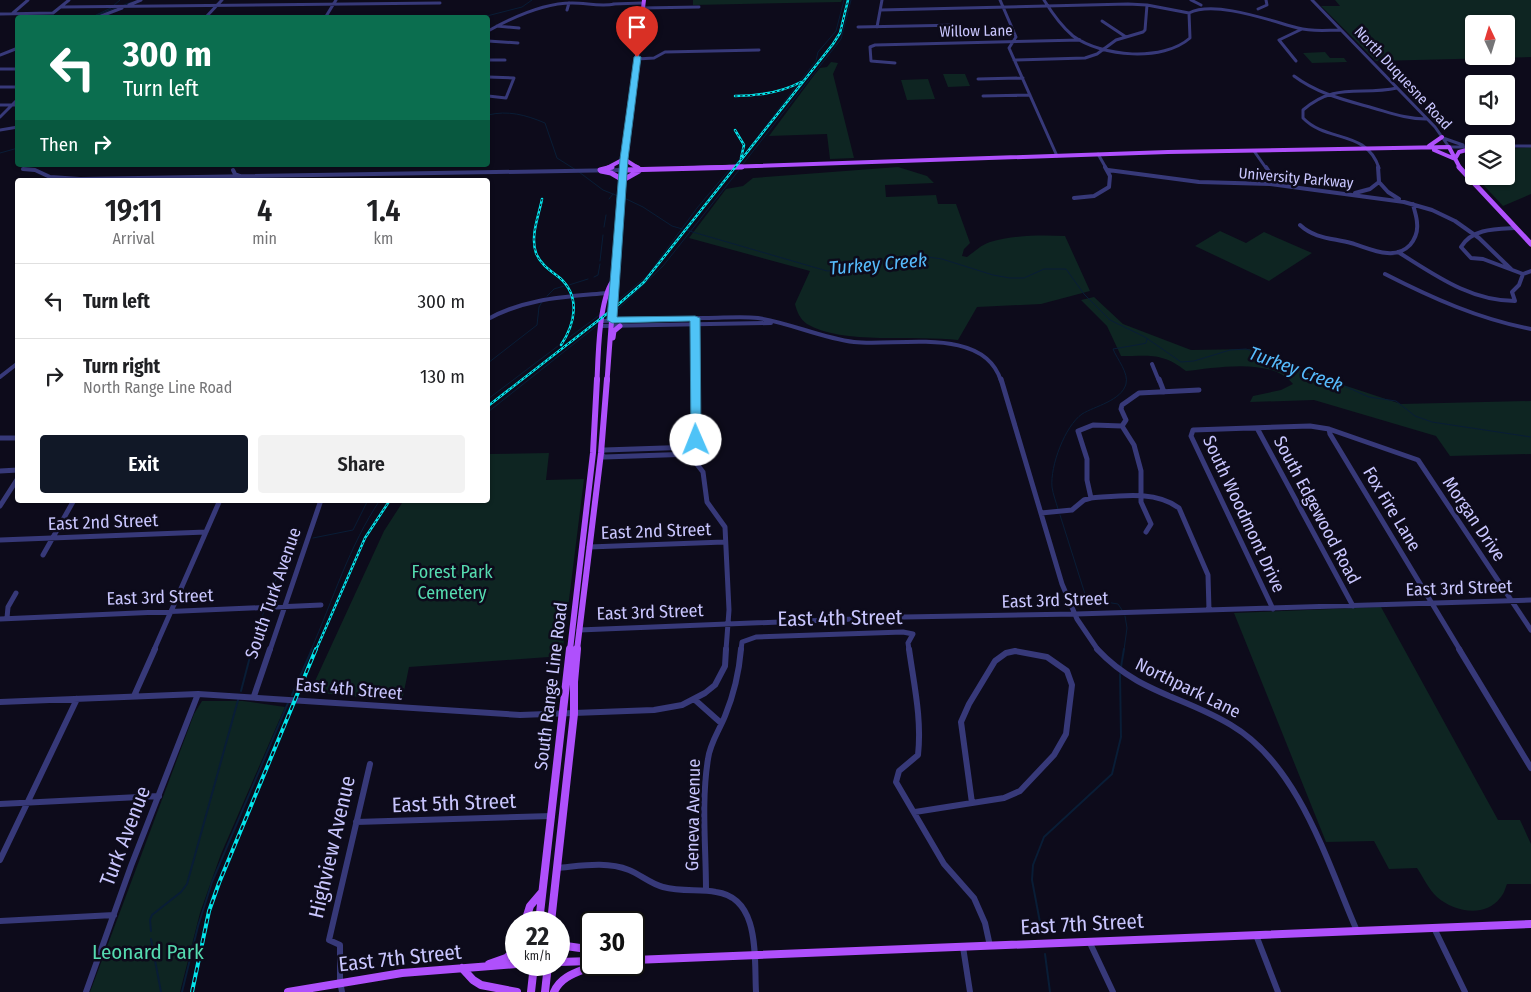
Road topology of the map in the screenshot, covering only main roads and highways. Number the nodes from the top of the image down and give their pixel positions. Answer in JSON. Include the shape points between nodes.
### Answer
{"nodes":[{"id":1,"x":643,"y":3,"type":"edge"},
{"id":2,"x":1442,"y":137,"type":"road end"},
{"id":3,"x":1413,"y":148,"type":"junction"},
{"id":4,"x":1465,"y":150,"type":"edge"},
{"id":5,"x":624,"y":159,"type":"junction"},
{"id":6,"x":1455,"y":159,"type":"junction"},
{"id":7,"x":623,"y":170,"type":"junction"},
{"id":8,"x":644,"y":170,"type":"junction"},
{"id":9,"x":623,"y":180,"type":"junction"},
{"id":10,"x":1531,"y":244,"type":"edge"},
{"id":11,"x":613,"y":281,"type":"junction"},
{"id":12,"x":620,"y":326,"type":"road end"},
{"id":13,"x":606,"y":370,"type":"junction"},
{"id":14,"x":597,"y":453,"type":"junction"},
{"id":15,"x":543,"y":891,"type":"junction"},
{"id":16,"x":528,"y":911,"type":"edge"},
{"id":17,"x":540,"y":911,"type":"edge"},
{"id":18,"x":552,"y":911,"type":"edge"},
{"id":19,"x":1531,"y":924,"type":"edge"},
{"id":20,"x":505,"y":958,"type":"edge"},
{"id":21,"x":645,"y":960,"type":"edge"},
{"id":22,"x":505,"y":965,"type":"edge"},
{"id":23,"x":482,"y":966,"type":"junction"},
{"id":24,"x":462,"y":968,"type":"junction"},
{"id":25,"x":580,"y":971,"type":"edge"},
{"id":26,"x":533,"y":976,"type":"edge"},
{"id":27,"x":546,"y":976,"type":"edge"},
{"id":28,"x":288,"y":992,"type":"edge"},
{"id":29,"x":517,"y":992,"type":"edge"},
{"id":30,"x":531,"y":992,"type":"edge"},
{"id":31,"x":544,"y":992,"type":"edge"},
{"id":32,"x":554,"y":992,"type":"edge"}],
"edges":[{"from":1,"to":5,"type":"main road"},
{"from":2,"to":3,"type":"main road","via":[[1432,145]]},
{"from":3,"to":6,"type":"main road","via":[[1436,151]]},
{"from":3,"to":6,"type":"main road","name":"North Duquesne Road","via":[[1449,148]]},
{"from":3,"to":8,"type":"main road","via":[[1098,154]]},
{"from":4,"to":6,"type":"main road"},
{"from":5,"to":7,"type":"main road"},
{"from":5,"to":8,"type":"main road"},
{"from":5,"to":9,"type":"main road","via":[[600,170]]},
{"from":6,"to":10,"type":"main road","name":"North Duquesne Road"},
{"from":7,"to":8,"type":"main road"},
{"from":7,"to":9,"type":"main road"},
{"from":8,"to":9,"type":"main road"},
{"from":9,"to":11,"type":"main road"},
{"from":11,"to":13,"type":"main road"},
{"from":11,"to":14,"type":"main road","via":[[607,289],[596,393]]},
{"from":12,"to":13,"type":"main road","via":[[614,331],[610,364]]},
{"from":13,"to":14,"type":"main road"},
{"from":14,"to":15,"type":"main road","name":"South Range Line Road"},
{"from":14,"to":18,"type":"main road","name":"South Range Line Road","via":[[574,682],[574,714]]},
{"from":15,"to":16,"type":"main road"},
{"from":15,"to":17,"type":"main road","name":"South Range Line Road"},
{"from":19,"to":21,"type":"main road","name":"East 7th Street"},
{"from":20,"to":23,"type":"main road"},
{"from":22,"to":23,"type":"main road","name":"East 7th Street"},
{"from":23,"to":24,"type":"main road","name":"East 7th Street"},
{"from":24,"to":28,"type":"main road","name":"East 7th Street","via":[[404,972]]},
{"from":24,"to":29,"type":"main road","via":[[481,985]]},
{"from":25,"to":32,"type":"main road","via":[[565,977]]},
{"from":26,"to":30,"type":"main road"},
{"from":27,"to":31,"type":"main road"}]}
